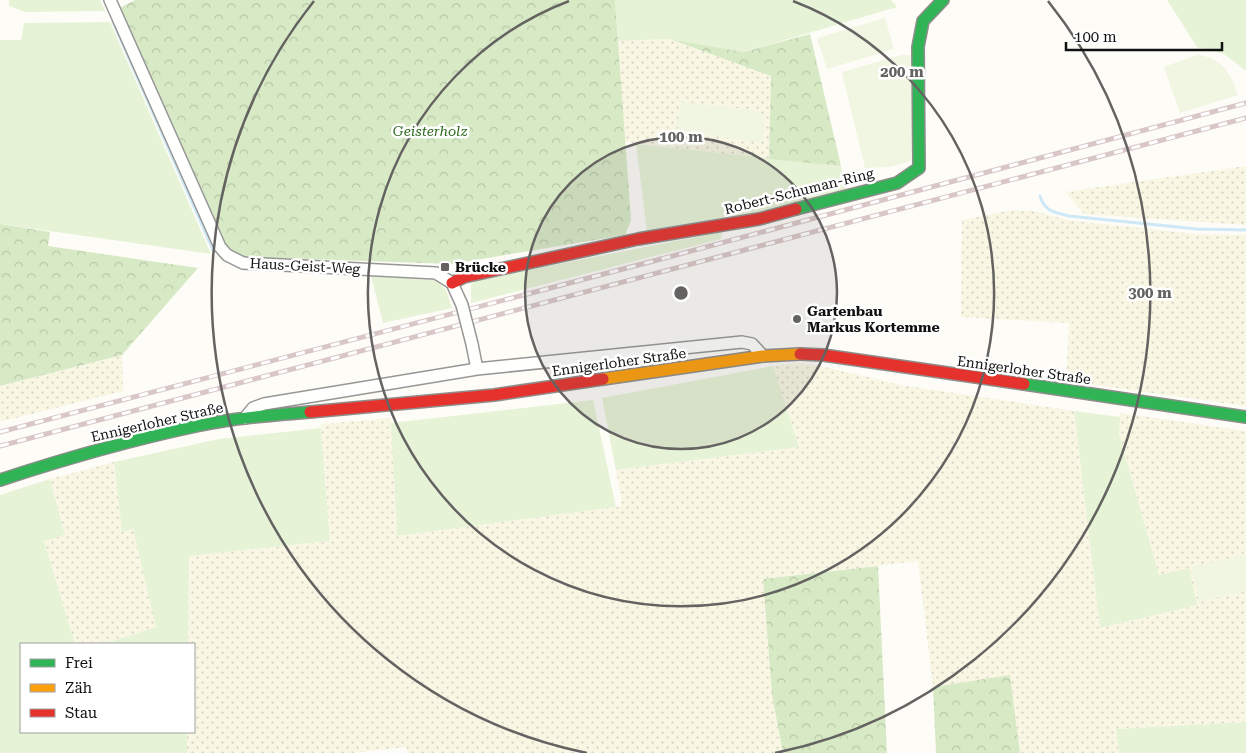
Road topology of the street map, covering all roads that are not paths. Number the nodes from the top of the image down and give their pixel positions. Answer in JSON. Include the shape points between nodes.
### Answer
{"nodes":[{"id":1,"x":110,"y":0,"type":"edge"},
{"id":2,"x":943,"y":0,"type":"edge"},
{"id":3,"x":452,"y":283,"type":"junction"},
{"id":4,"x":764,"y":356,"type":"junction"},
{"id":5,"x":478,"y":369,"type":"junction"},
{"id":6,"x":1246,"y":417,"type":"edge"},
{"id":7,"x":245,"y":418,"type":"junction"},
{"id":8,"x":0,"y":480,"type":"edge"}],
"edges":[{"from":1,"to":3,"type":"street","name":"Haus-Geist-Weg","via":[[220,246],[228,255],[243,263],[436,273]]},
{"from":2,"to":3,"type":"main road","name":"Robert-Schuman-Ring","via":[[923,21],[918,47],[919,168],[897,183],[759,219],[578,251],[464,277]]},
{"from":3,"to":5,"type":"street","bridge":true,"via":[[462,305]]},
{"from":4,"to":5,"type":"street","via":[[752,344],[742,342]]},
{"from":4,"to":6,"type":"main road","name":"Ennigerloher Straße","via":[[823,355]]},
{"from":4,"to":7,"type":"main road","name":"Ennigerloher Straße","via":[[494,396]]},
{"from":5,"to":7,"type":"street","via":[[264,404],[253,408]]},
{"from":7,"to":8,"type":"main road","name":"Ennigerloher Straße","via":[[145,438]]}]}
